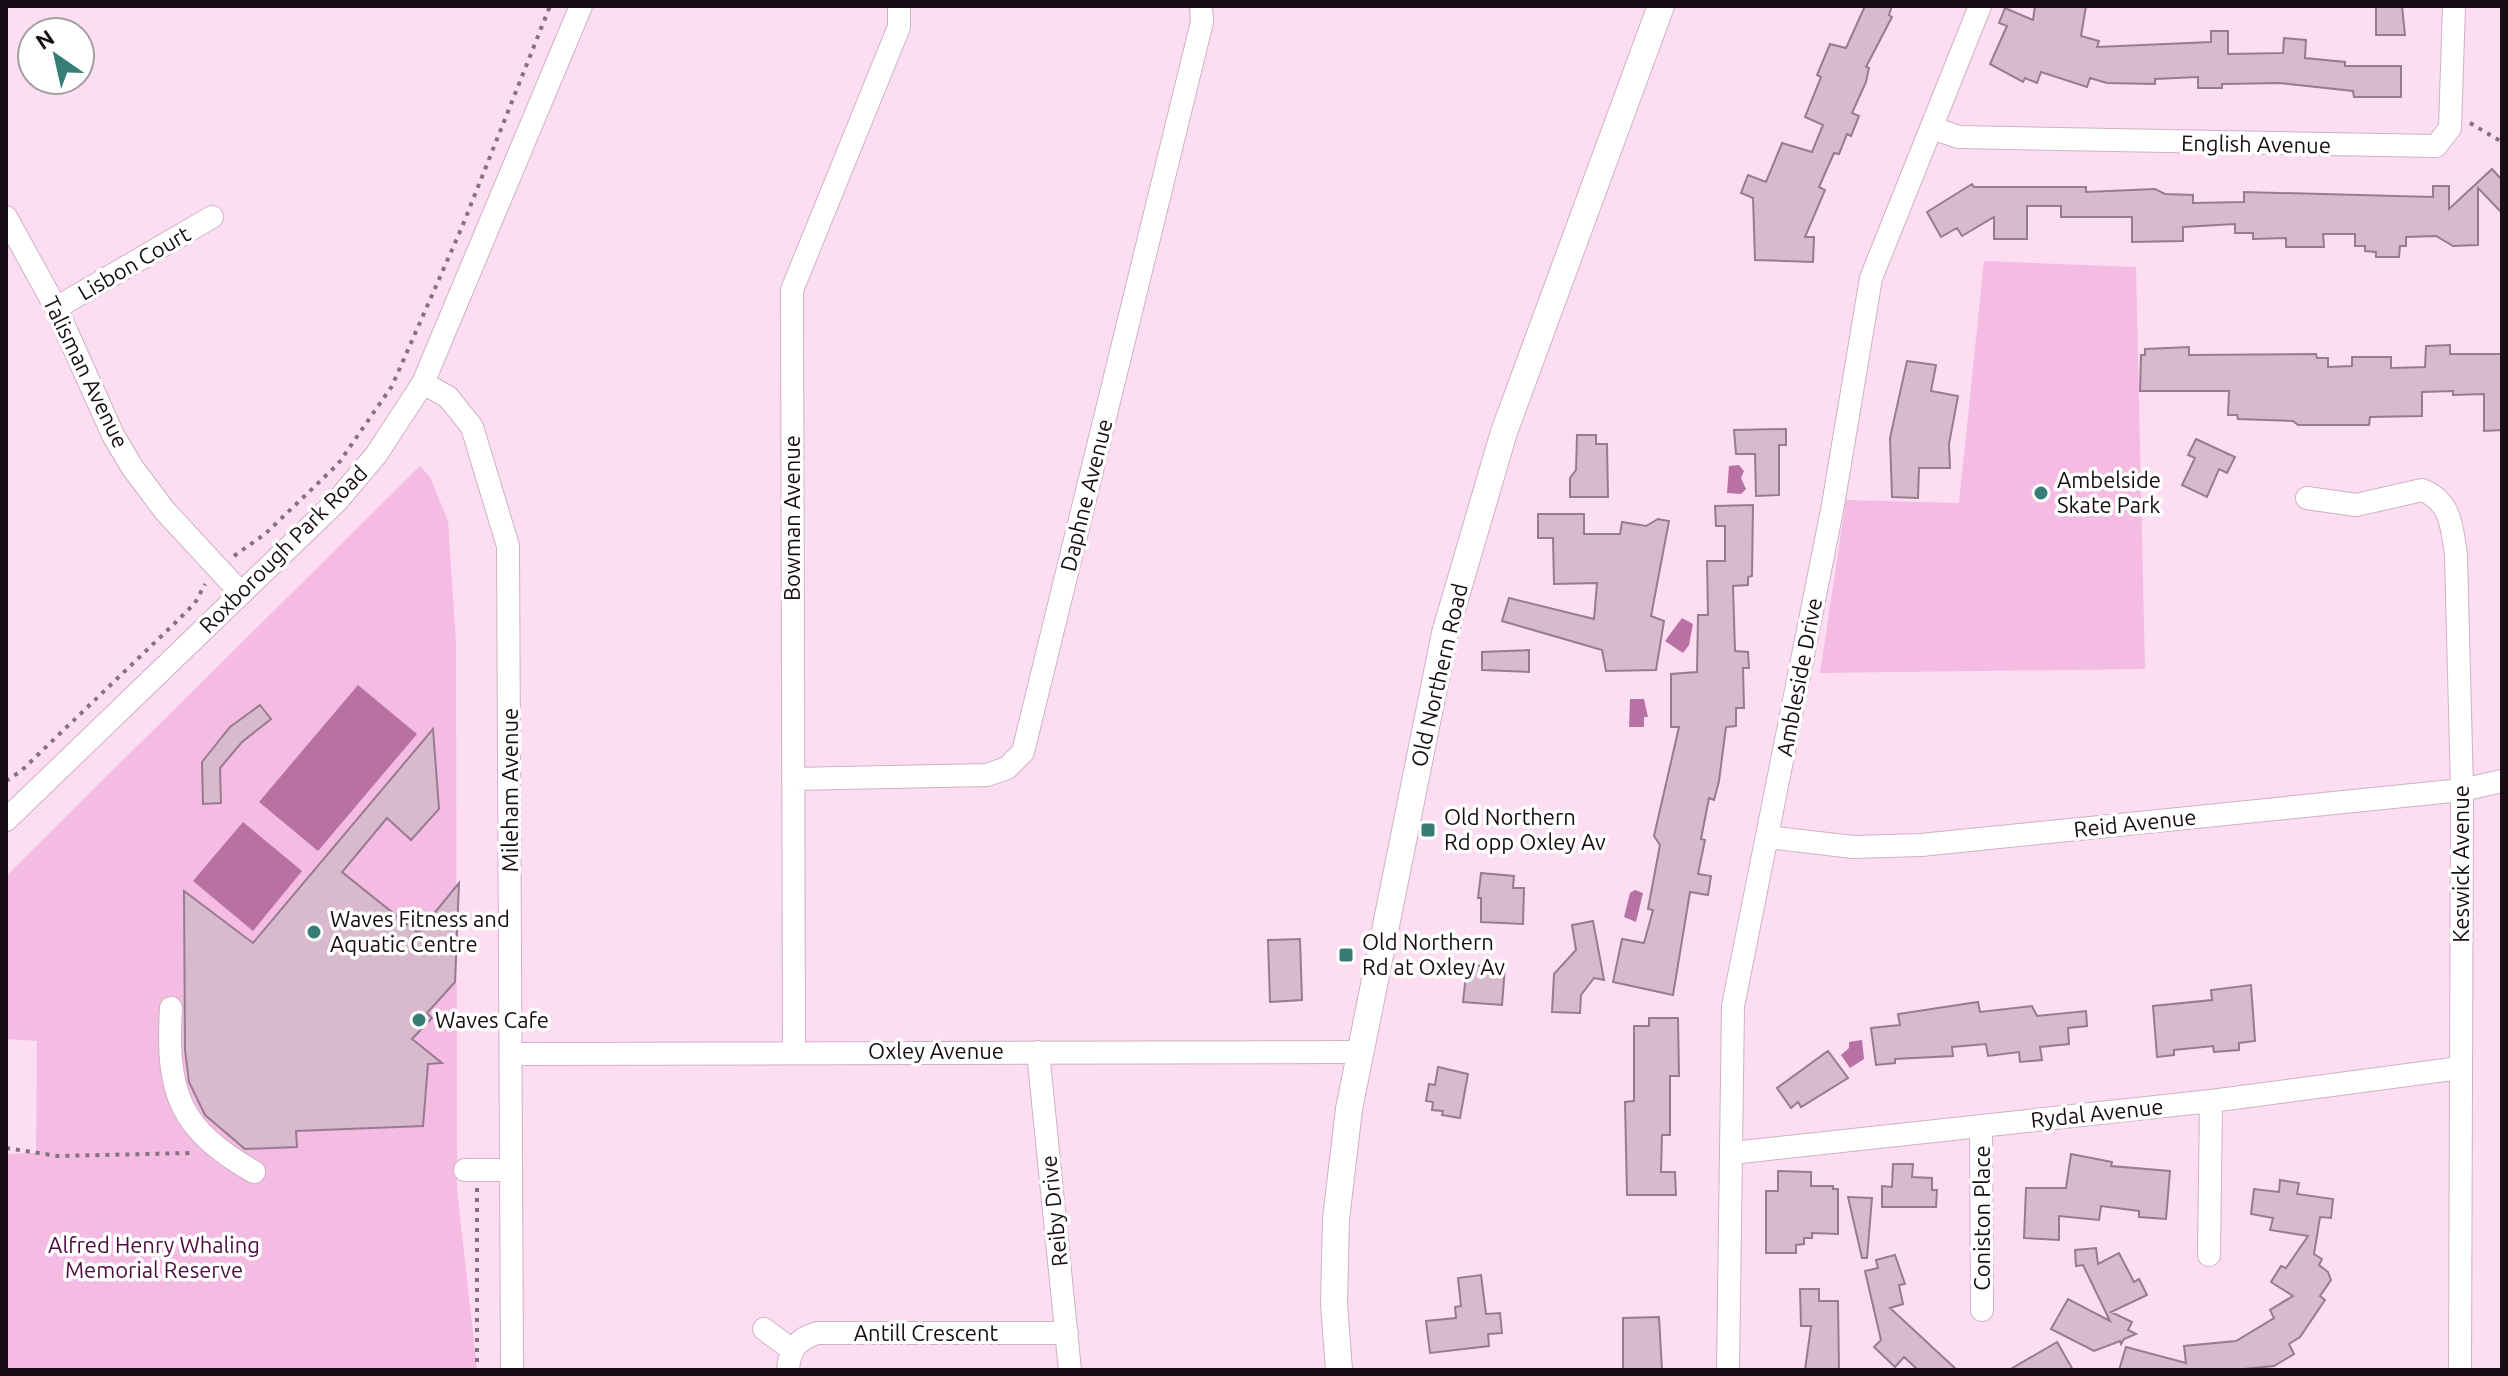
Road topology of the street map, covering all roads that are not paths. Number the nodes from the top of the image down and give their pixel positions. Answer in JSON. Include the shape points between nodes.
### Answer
{"nodes":[{"id":1,"x":581,"y":6,"type":"edge"},
{"id":2,"x":899,"y":6,"type":"edge"},
{"id":3,"x":1201,"y":6,"type":"edge"},
{"id":4,"x":1661,"y":6,"type":"edge"},
{"id":5,"x":1980,"y":6,"type":"edge"},
{"id":6,"x":2454,"y":6,"type":"edge"},
{"id":7,"x":1932,"y":128,"type":"junction"},
{"id":8,"x":6,"y":217,"type":"edge"},
{"id":9,"x":212,"y":217,"type":"dead end"},
{"id":10,"x":56,"y":308,"type":"junction"},
{"id":11,"x":423,"y":383,"type":"junction"},
{"id":12,"x":2307,"y":498,"type":"dead end"},
{"id":13,"x":240,"y":592,"type":"junction"},
{"id":14,"x":793,"y":779,"type":"junction"},
{"id":15,"x":2502,"y":781,"type":"edge"},
{"id":16,"x":2462,"y":790,"type":"junction"},
{"id":17,"x":6,"y":820,"type":"edge"},
{"id":18,"x":1767,"y":837,"type":"junction"},
{"id":19,"x":171,"y":1008,"type":"dead end"},
{"id":20,"x":794,"y":1051,"type":"junction"},
{"id":21,"x":1038,"y":1052,"type":"junction"},
{"id":22,"x":1360,"y":1052,"type":"junction"},
{"id":23,"x":512,"y":1054,"type":"junction"},
{"id":24,"x":2460,"y":1068,"type":"junction"},
{"id":25,"x":2211,"y":1101,"type":"junction"},
{"id":26,"x":1981,"y":1126,"type":"junction"},
{"id":27,"x":1732,"y":1153,"type":"junction"},
{"id":28,"x":471,"y":1170,"type":"road end"},
{"id":29,"x":511,"y":1170,"type":"junction"},
{"id":30,"x":254,"y":1172,"type":"dead end"},
{"id":31,"x":2209,"y":1255,"type":"dead end"},
{"id":32,"x":1982,"y":1310,"type":"dead end"},
{"id":33,"x":764,"y":1329,"type":"dead end"},
{"id":34,"x":1067,"y":1333,"type":"junction"},
{"id":35,"x":790,"y":1360,"type":"edge"},
{"id":36,"x":512,"y":1370,"type":"edge"},
{"id":37,"x":1070,"y":1370,"type":"edge"},
{"id":38,"x":1339,"y":1370,"type":"edge"},
{"id":39,"x":1728,"y":1370,"type":"edge"},
{"id":40,"x":2460,"y":1370,"type":"edge"}],
"edges":[{"from":1,"to":11,"type":"street","name":"Roxborough Park Road"},
{"from":2,"to":14,"type":"street","name":"Bowman Avenue","via":[[899,27],[792,290]]},
{"from":3,"to":14,"type":"street","name":"Daphne Avenue","via":[[1202,22],[1023,752],[1007,768],[987,775]]},
{"from":4,"to":22,"type":"main road","name":"Old Northern Road","via":[[1504,432],[1445,633]]},
{"from":5,"to":7,"type":"street","name":"Ambleside Drive"},
{"from":6,"to":7,"type":"street","name":"English Avenue","via":[[2450,128],[2436,146],[1959,137]]},
{"from":7,"to":18,"type":"street","name":"Ambleside Drive","via":[[1871,278],[1833,505]]},
{"from":8,"to":10,"type":"street","name":"Talisman Avenue"},
{"from":9,"to":10,"type":"street","name":"Lisbon Court"},
{"from":10,"to":13,"type":"street","name":"Talisman Avenue","via":[[132,467]]},
{"from":11,"to":13,"type":"street","name":"Roxborough Park Road","via":[[357,478]]},
{"from":11,"to":23,"type":"street","name":"Mileham Avenue","via":[[448,397],[472,427],[508,546]]},
{"from":12,"to":16,"type":"street","name":"Keswick Avenue","via":[[2356,505],[2422,490],[2444,504],[2456,555]]},
{"from":13,"to":17,"type":"street","name":"Roxborough Park Road"},
{"from":14,"to":20,"type":"street","name":"Bowman Avenue"},
{"from":15,"to":16,"type":"street","name":"Reid Avenue"},
{"from":16,"to":18,"type":"street","name":"Reid Avenue","via":[[1921,845],[1853,847]]},
{"from":16,"to":24,"type":"street","name":"Keswick Avenue"},
{"from":18,"to":27,"type":"street","name":"Ambleside Drive","via":[[1733,1006]]},
{"from":19,"to":30,"type":"street","via":[[168,1057],[183,1111],[219,1153]]},
{"from":20,"to":21,"type":"street","name":"Oxley Avenue"},
{"from":20,"to":23,"type":"street","name":"Oxley Avenue"},
{"from":21,"to":22,"type":"street","name":"Oxley Avenue"},
{"from":21,"to":34,"type":"street","name":"Reiby Drive"},
{"from":22,"to":38,"type":"main road","name":"Old Northern Road","via":[[1336,1219]]},
{"from":23,"to":29,"type":"street","name":"Mileham Avenue"},
{"from":24,"to":25,"type":"street","name":"Rydal Avenue"},
{"from":24,"to":40,"type":"street","name":"Keswick Avenue"},
{"from":25,"to":26,"type":"street","name":"Rydal Avenue"},
{"from":25,"to":31,"type":"street"},
{"from":26,"to":27,"type":"street","name":"Rydal Avenue"},
{"from":26,"to":32,"type":"street","name":"Coniston Place"},
{"from":27,"to":39,"type":"street","name":"Ambleside Drive"},
{"from":28,"to":29,"type":"street"},
{"from":29,"to":36,"type":"street","name":"Mileham Avenue"},
{"from":33,"to":35,"type":"street","name":"Antill Crescent"},
{"from":34,"to":35,"type":"street","name":"Antill Crescent","via":[[818,1333],[803,1339]]},
{"from":34,"to":37,"type":"street","name":"Reiby Drive"}]}
